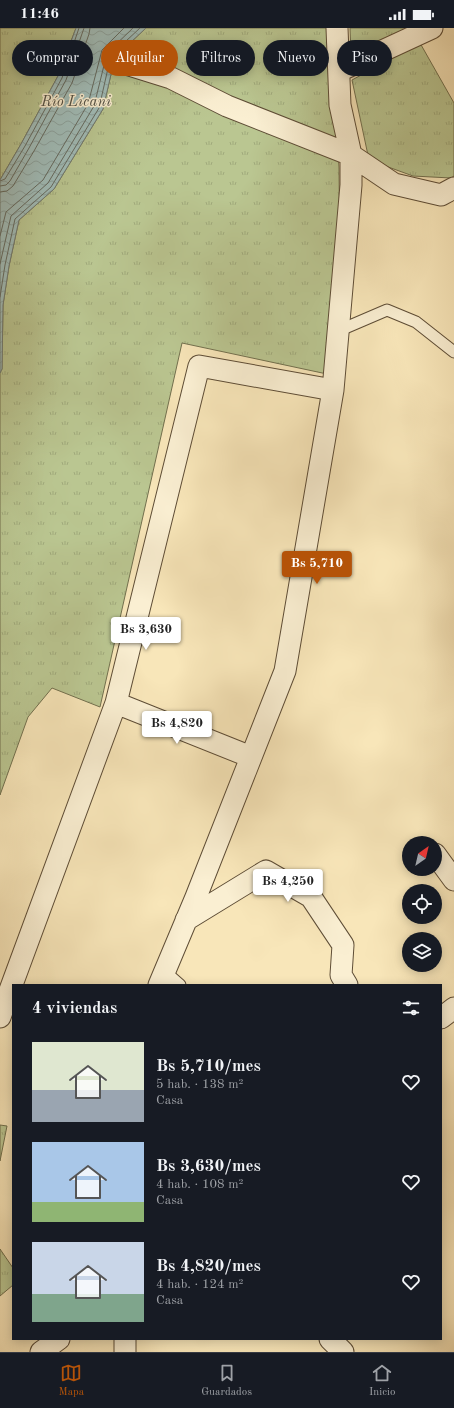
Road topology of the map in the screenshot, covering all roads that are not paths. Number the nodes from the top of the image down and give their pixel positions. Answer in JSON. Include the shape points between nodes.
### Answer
{"nodes":[{"id":1,"x":337,"y":28,"type":"edge"},
{"id":2,"x":432,"y":28,"type":"edge"},
{"id":3,"x":338,"y":40,"type":"edge"},
{"id":4,"x":392,"y":46,"type":"edge"},
{"id":5,"x":165,"y":76,"type":"edge"},
{"id":6,"x":339,"y":76,"type":"edge"},
{"id":7,"x":351,"y":155,"type":"junction"},
{"id":8,"x":454,"y":188,"type":"edge"},
{"id":9,"x":338,"y":332,"type":"junction"},
{"id":10,"x":454,"y":352,"type":"edge"},
{"id":11,"x":334,"y":390,"type":"junction"},
{"id":12,"x":116,"y":703,"type":"junction"},
{"id":13,"x":251,"y":757,"type":"junction"},
{"id":14,"x":442,"y":864,"type":"edge"},
{"id":15,"x":454,"y":880,"type":"edge"},
{"id":16,"x":186,"y":920,"type":"junction"},
{"id":17,"x":168,"y":980,"type":"edge"},
{"id":18,"x":12,"y":984,"type":"edge"},
{"id":19,"x":347,"y":984,"type":"edge"},
{"id":20,"x":12,"y":985,"type":"edge"},
{"id":21,"x":454,"y":1008,"type":"edge"},
{"id":22,"x":0,"y":1017,"type":"edge"},
{"id":23,"x":442,"y":1017,"type":"edge"},
{"id":24,"x":0,"y":1020,"type":"edge"},
{"id":25,"x":12,"y":1023,"type":"edge"},
{"id":26,"x":58,"y":1340,"type":"edge"},
{"id":27,"x":124,"y":1340,"type":"edge"},
{"id":28,"x":331,"y":1340,"type":"edge"},
{"id":29,"x":41,"y":1352,"type":"edge"},
{"id":30,"x":125,"y":1352,"type":"edge"},
{"id":31,"x":343,"y":1352,"type":"edge"}],
"edges":[{"from":1,"to":3,"type":"street"},
{"from":2,"to":4,"type":"street"},
{"from":5,"to":7,"type":"street","via":[[227,106]]},
{"from":6,"to":7,"type":"street","via":[[340,105]]},
{"from":7,"to":8,"type":"street","via":[[394,184],[441,195]]},
{"from":7,"to":9,"type":"street","via":[[351,185]]},
{"from":9,"to":10,"type":"lane","via":[[387,310],[416,322]]},
{"from":9,"to":11,"type":"street"},
{"from":11,"to":12,"type":"street","via":[[199,366]]},
{"from":11,"to":13,"type":"street","via":[[285,671]]},
{"from":12,"to":13,"type":"street"},
{"from":12,"to":18,"type":"street"},
{"from":13,"to":16,"type":"street"},
{"from":14,"to":15,"type":"street"},
{"from":16,"to":17,"type":"street"},
{"from":16,"to":19,"type":"street","via":[[266,871],[311,897],[343,945],[340,975]]},
{"from":20,"to":22,"type":"street"},
{"from":21,"to":23,"type":"street"},
{"from":24,"to":25,"type":"street"},
{"from":26,"to":29,"type":"street"},
{"from":27,"to":30,"type":"street"},
{"from":28,"to":31,"type":"street"}]}
